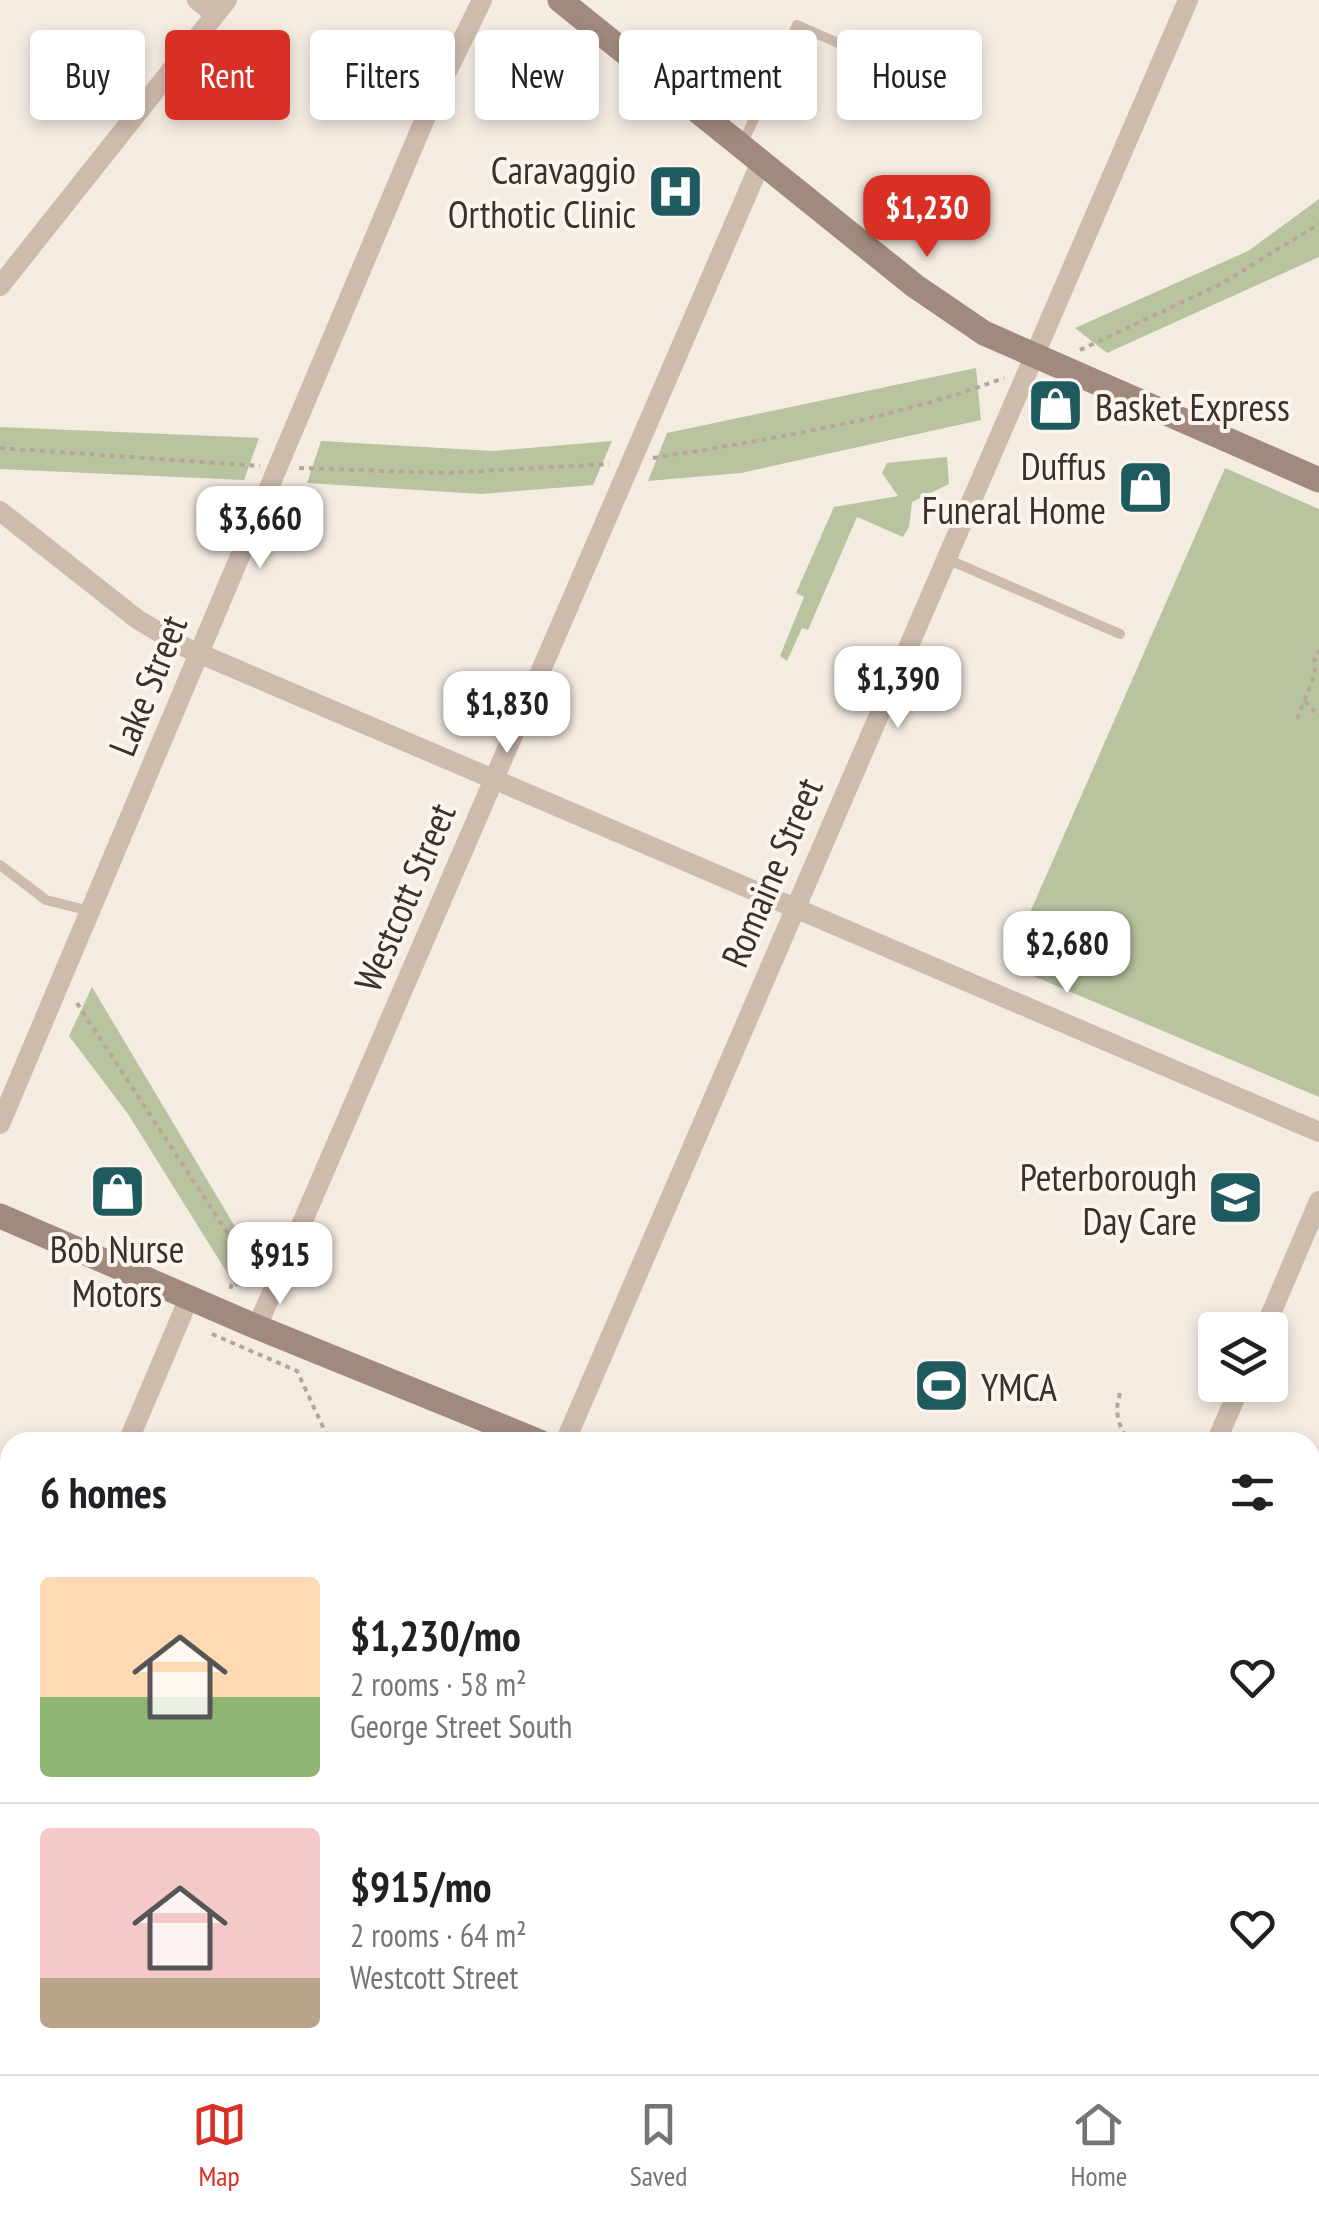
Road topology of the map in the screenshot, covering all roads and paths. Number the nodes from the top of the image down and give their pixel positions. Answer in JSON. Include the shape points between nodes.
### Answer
{"nodes":[{"id":1,"x":197,"y":0,"type":"edge"},
{"id":2,"x":482,"y":0,"type":"edge"},
{"id":3,"x":560,"y":0,"type":"edge"},
{"id":4,"x":1188,"y":0,"type":"edge"},
{"id":5,"x":221,"y":7,"type":"edge"},
{"id":6,"x":837,"y":42,"type":"edge"},
{"id":7,"x":750,"y":156,"type":"junction"},
{"id":8,"x":1319,"y":224,"type":"edge"},
{"id":9,"x":0,"y":286,"type":"edge"},
{"id":10,"x":1080,"y":350,"type":"dead end"},
{"id":11,"x":1032,"y":354,"type":"junction"},
{"id":12,"x":1010,"y":376,"type":"dead end"},
{"id":13,"x":0,"y":448,"type":"edge"},
{"id":14,"x":631,"y":461,"type":"junction"},
{"id":15,"x":277,"y":467,"type":"junction"},
{"id":16,"x":1319,"y":480,"type":"edge"},
{"id":17,"x":0,"y":512,"type":"edge"},
{"id":18,"x":946,"y":558,"type":"junction"},
{"id":19,"x":1120,"y":634,"type":"dead end"},
{"id":20,"x":1319,"y":650,"type":"edge"},
{"id":21,"x":201,"y":655,"type":"junction"},
{"id":22,"x":1305,"y":701,"type":"junction"},
{"id":23,"x":1319,"y":716,"type":"edge"},
{"id":24,"x":1297,"y":719,"type":"dead end"},
{"id":25,"x":495,"y":778,"type":"junction"},
{"id":26,"x":0,"y":865,"type":"edge"},
{"id":27,"x":795,"y":906,"type":"junction"},
{"id":28,"x":92,"y":911,"type":"junction"},
{"id":29,"x":77,"y":1003,"type":"dead end"},
{"id":30,"x":0,"y":1124,"type":"edge"},
{"id":31,"x":1319,"y":1132,"type":"edge"},
{"id":32,"x":1319,"y":1200,"type":"edge"},
{"id":33,"x":0,"y":1216,"type":"edge"},
{"id":34,"x":229,"y":1293,"type":"dead end"},
{"id":35,"x":190,"y":1298,"type":"junction"},
{"id":36,"x":1272,"y":1312,"type":"edge"},
{"id":37,"x":257,"y":1327,"type":"junction"},
{"id":38,"x":212,"y":1334,"type":"dead end"},
{"id":39,"x":1120,"y":1392,"type":"dead end"},
{"id":40,"x":1233,"y":1402,"type":"edge"},
{"id":41,"x":132,"y":1432,"type":"edge"},
{"id":42,"x":325,"y":1432,"type":"edge"},
{"id":43,"x":515,"y":1432,"type":"edge"},
{"id":44,"x":568,"y":1432,"type":"edge"},
{"id":45,"x":1123,"y":1432,"type":"edge"},
{"id":46,"x":1220,"y":1432,"type":"edge"}],
"edges":[{"from":1,"to":5,"type":"street"},
{"from":2,"to":15,"type":"street","name":"Lake Street"},
{"from":3,"to":7,"type":"main road"},
{"from":4,"to":11,"type":"street","name":"Romaine Street"},
{"from":5,"to":9,"type":"street"},
{"from":6,"to":7,"type":"lane","via":[[797,25]]},
{"from":7,"to":11,"type":"main road","via":[[915,286],[984,333]]},
{"from":7,"to":14,"type":"street","name":"Westcott Street"},
{"from":8,"to":10,"type":"path","via":[[1221,284]]},
{"from":11,"to":16,"type":"main road"},
{"from":11,"to":18,"type":"street","name":"Romaine Street"},
{"from":12,"to":14,"type":"path","via":[[801,435]]},
{"from":13,"to":15,"type":"path"},
{"from":14,"to":15,"type":"path","via":[[445,472]]},
{"from":14,"to":25,"type":"street","name":"Westcott Street"},
{"from":15,"to":21,"type":"street","name":"Lake Street"},
{"from":17,"to":21,"type":"street","via":[[137,619]]},
{"from":18,"to":19,"type":"lane"},
{"from":18,"to":27,"type":"street","name":"Romaine Street"},
{"from":20,"to":22,"type":"path"},
{"from":21,"to":25,"type":"street"},
{"from":21,"to":28,"type":"street","name":"Lake Street"},
{"from":22,"to":23,"type":"path"},
{"from":22,"to":24,"type":"path"},
{"from":25,"to":27,"type":"street"},
{"from":25,"to":37,"type":"street","name":"Westcott Street"},
{"from":26,"to":28,"type":"lane","via":[[46,900]]},
{"from":27,"to":31,"type":"street"},
{"from":27,"to":44,"type":"street","name":"Romaine Street"},
{"from":28,"to":30,"type":"street","name":"Lake Street"},
{"from":29,"to":34,"type":"path","via":[[236,1246],[239,1262]]},
{"from":32,"to":36,"type":"street"},
{"from":33,"to":35,"type":"main road"},
{"from":35,"to":37,"type":"main road"},
{"from":35,"to":41,"type":"street"},
{"from":37,"to":43,"type":"main road"},
{"from":38,"to":42,"type":"path","via":[[297,1371]]},
{"from":39,"to":45,"type":"path","via":[[1115,1409]]},
{"from":40,"to":46,"type":"street"}]}
